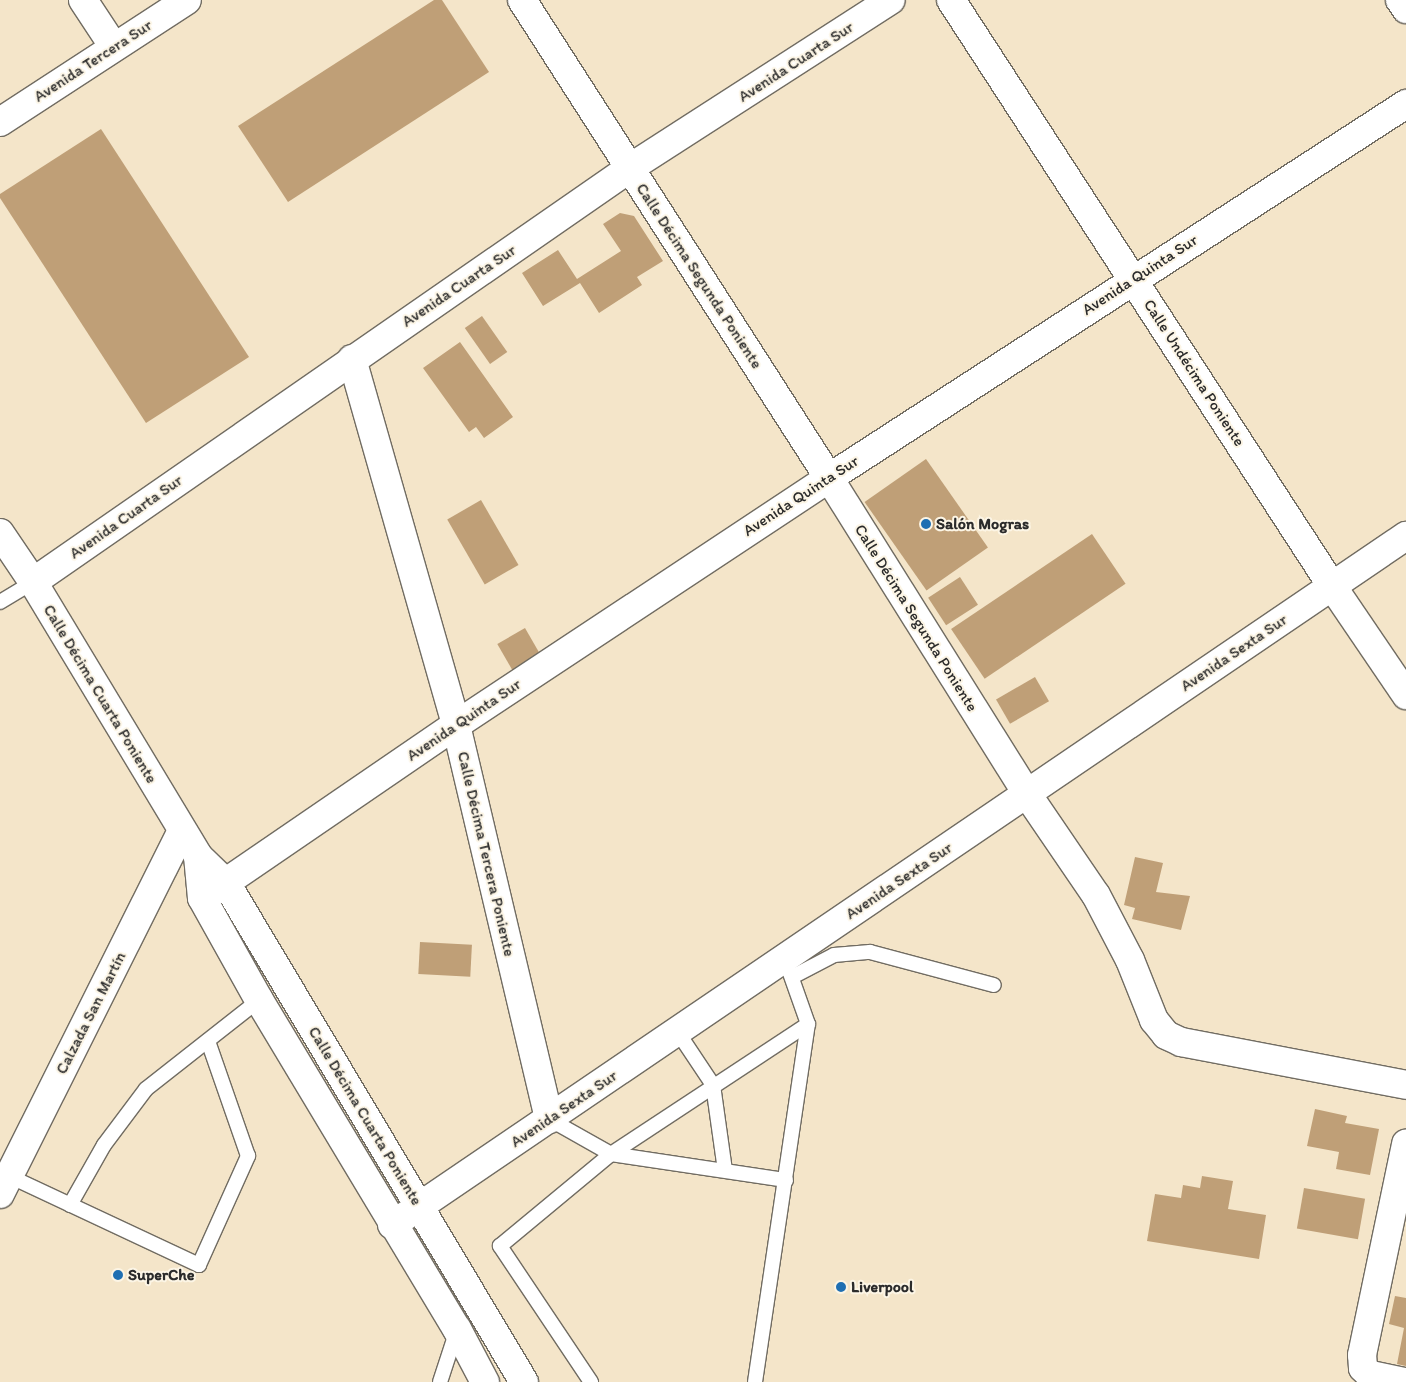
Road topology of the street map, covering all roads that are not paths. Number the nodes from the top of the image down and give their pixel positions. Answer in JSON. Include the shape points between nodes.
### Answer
{"nodes":[{"id":1,"x":83,"y":0,"type":"edge"},
{"id":2,"x":187,"y":0,"type":"edge"},
{"id":3,"x":522,"y":0,"type":"edge"},
{"id":4,"x":891,"y":0,"type":"edge"},
{"id":5,"x":951,"y":0,"type":"edge"},
{"id":6,"x":1400,"y":0,"type":"edge"},
{"id":7,"x":1406,"y":9,"type":"edge"},
{"id":8,"x":114,"y":48,"type":"junction"},
{"id":9,"x":1406,"y":104,"type":"edge"},
{"id":10,"x":0,"y":122,"type":"edge"},
{"id":11,"x":630,"y":168,"type":"junction"},
{"id":12,"x":1133,"y":280,"type":"junction"},
{"id":13,"x":352,"y":359,"type":"junction"},
{"id":14,"x":829,"y":478,"type":"junction"},
{"id":15,"x":0,"y":533,"type":"edge"},
{"id":16,"x":1406,"y":536,"type":"edge"},
{"id":17,"x":33,"y":582,"type":"junction"},
{"id":18,"x":1332,"y":586,"type":"junction"},
{"id":19,"x":0,"y":602,"type":"edge"},
{"id":20,"x":1406,"y":695,"type":"edge"},
{"id":21,"x":456,"y":725,"type":"junction"},
{"id":22,"x":1027,"y":794,"type":"junction"},
{"id":23,"x":182,"y":831,"type":"junction"},
{"id":24,"x":198,"y":856,"type":"junction"},
{"id":25,"x":226,"y":883,"type":"junction"},
{"id":26,"x":202,"y":898,"type":"junction"},
{"id":27,"x":789,"y":968,"type":"junction"},
{"id":28,"x":994,"y":985,"type":"dead end"},
{"id":29,"x":259,"y":1000,"type":"junction"},
{"id":30,"x":808,"y":1024,"type":"junction"},
{"id":31,"x":677,"y":1031,"type":"junction"},
{"id":32,"x":208,"y":1041,"type":"junction"},
{"id":33,"x":713,"y":1085,"type":"junction"},
{"id":34,"x":1406,"y":1085,"type":"edge"},
{"id":35,"x":549,"y":1119,"type":"junction"},
{"id":36,"x":1406,"y":1144,"type":"edge"},
{"id":37,"x":611,"y":1154,"type":"junction"},
{"id":38,"x":725,"y":1170,"type":"junction"},
{"id":39,"x":786,"y":1180,"type":"junction"},
{"id":40,"x":5,"y":1185,"type":"edge"},
{"id":41,"x":70,"y":1205,"type":"junction"},
{"id":42,"x":419,"y":1207,"type":"junction"},
{"id":43,"x":392,"y":1225,"type":"junction"},
{"id":44,"x":457,"y":1329,"type":"junction"},
{"id":45,"x":440,"y":1382,"type":"edge"},
{"id":46,"x":485,"y":1382,"type":"edge"},
{"id":47,"x":524,"y":1382,"type":"edge"},
{"id":48,"x":591,"y":1382,"type":"edge"},
{"id":49,"x":755,"y":1382,"type":"edge"},
{"id":50,"x":1404,"y":1382,"type":"edge"}],
"edges":[{"from":1,"to":8,"type":"street"},
{"from":2,"to":8,"type":"street","name":"Avenida Tercera Sur"},
{"from":3,"to":11,"type":"street","name":"Calle Décima Segunda Poniente"},
{"from":4,"to":11,"type":"street","name":"Avenida Cuarta Sur"},
{"from":5,"to":12,"type":"street","name":"Calle Undécima Poniente"},
{"from":6,"to":7,"type":"street"},
{"from":8,"to":10,"type":"street","name":"Avenida Tercera Sur"},
{"from":9,"to":12,"type":"street","name":"Avenida Quinta Sur"},
{"from":11,"to":13,"type":"street","name":"Avenida Cuarta Sur"},
{"from":11,"to":14,"type":"street","name":"Calle Décima Segunda Poniente"},
{"from":12,"to":14,"type":"street","name":"Avenida Quinta Sur"},
{"from":12,"to":18,"type":"street","name":"Calle Undécima Poniente"},
{"from":13,"to":17,"type":"street","name":"Avenida Cuarta Sur"},
{"from":13,"to":21,"type":"street","name":"Calle Décima Tercera Poniente"},
{"from":14,"to":21,"type":"street","name":"Avenida Quinta Sur"},
{"from":14,"to":22,"type":"street","name":"Calle Décima Segunda Poniente"},
{"from":15,"to":17,"type":"street","name":"Calle Décima Cuarta Poniente"},
{"from":16,"to":18,"type":"street","name":"Avenida Sexta Sur"},
{"from":17,"to":19,"type":"lane"},
{"from":17,"to":23,"type":"street","name":"Calle Décima Cuarta Poniente"},
{"from":18,"to":20,"type":"street","name":"Calle Undécima Poniente"},
{"from":18,"to":22,"type":"street","name":"Avenida Sexta Sur"},
{"from":21,"to":25,"type":"street","name":"Avenida Quinta Sur"},
{"from":21,"to":35,"type":"street","name":"Calle Décima Tercera Poniente"},
{"from":22,"to":27,"type":"street","name":"Avenida Sexta Sur"},
{"from":22,"to":34,"type":"street","name":"Calle Décima Segunda Poniente","via":[[1096,895],[1130,960],[1154,1020],[1166,1034],[1181,1042]]},
{"from":23,"to":24,"type":"street","name":"Calle Décima Cuarta Poniente"},
{"from":23,"to":40,"type":"street","name":"Calzada San Martín"},
{"from":24,"to":25,"type":"street","name":"Calle Décima Cuarta Poniente"},
{"from":24,"to":26,"type":"street","name":"Calle Décima Cuarta Poniente"},
{"from":25,"to":26,"type":"street","name":"Avenida Quinta Sur"},
{"from":25,"to":42,"type":"street","name":"Calle Décima Cuarta Poniente"},
{"from":26,"to":29,"type":"street","name":"Calle Décima Cuarta Poniente"},
{"from":27,"to":28,"type":"lane","via":[[834,955],[870,952]]},
{"from":27,"to":30,"type":"lane"},
{"from":27,"to":31,"type":"street","name":"Avenida Sexta Sur"},
{"from":29,"to":32,"type":"lane"},
{"from":29,"to":43,"type":"street","name":"Calle Décima Cuarta Poniente"},
{"from":30,"to":33,"type":"lane"},
{"from":30,"to":39,"type":"lane"},
{"from":31,"to":33,"type":"lane"},
{"from":31,"to":35,"type":"street","name":"Avenida Sexta Sur"},
{"from":32,"to":41,"type":"lane","via":[[146,1089],[104,1144]]},
{"from":32,"to":41,"type":"lane","via":[[248,1156],[199,1265]]},
{"from":33,"to":37,"type":"lane"},
{"from":33,"to":38,"type":"lane"},
{"from":35,"to":37,"type":"lane"},
{"from":35,"to":42,"type":"street","name":"Avenida Sexta Sur"},
{"from":36,"to":50,"type":"street","via":[[1362,1355],[1363,1368],[1370,1375]]},
{"from":37,"to":38,"type":"lane"},
{"from":37,"to":48,"type":"lane","via":[[500,1246]]},
{"from":38,"to":39,"type":"lane"},
{"from":39,"to":49,"type":"lane"},
{"from":40,"to":41,"type":"lane"},
{"from":42,"to":43,"type":"street","name":"Avenida Sexta Sur"},
{"from":42,"to":47,"type":"street","name":"Calle Décima Cuarta Poniente"},
{"from":43,"to":44,"type":"street","name":"Calle Décima Cuarta Poniente"},
{"from":44,"to":45,"type":"lane"},
{"from":44,"to":46,"type":"street","name":"Calle Décima Cuarta Poniente"}]}
